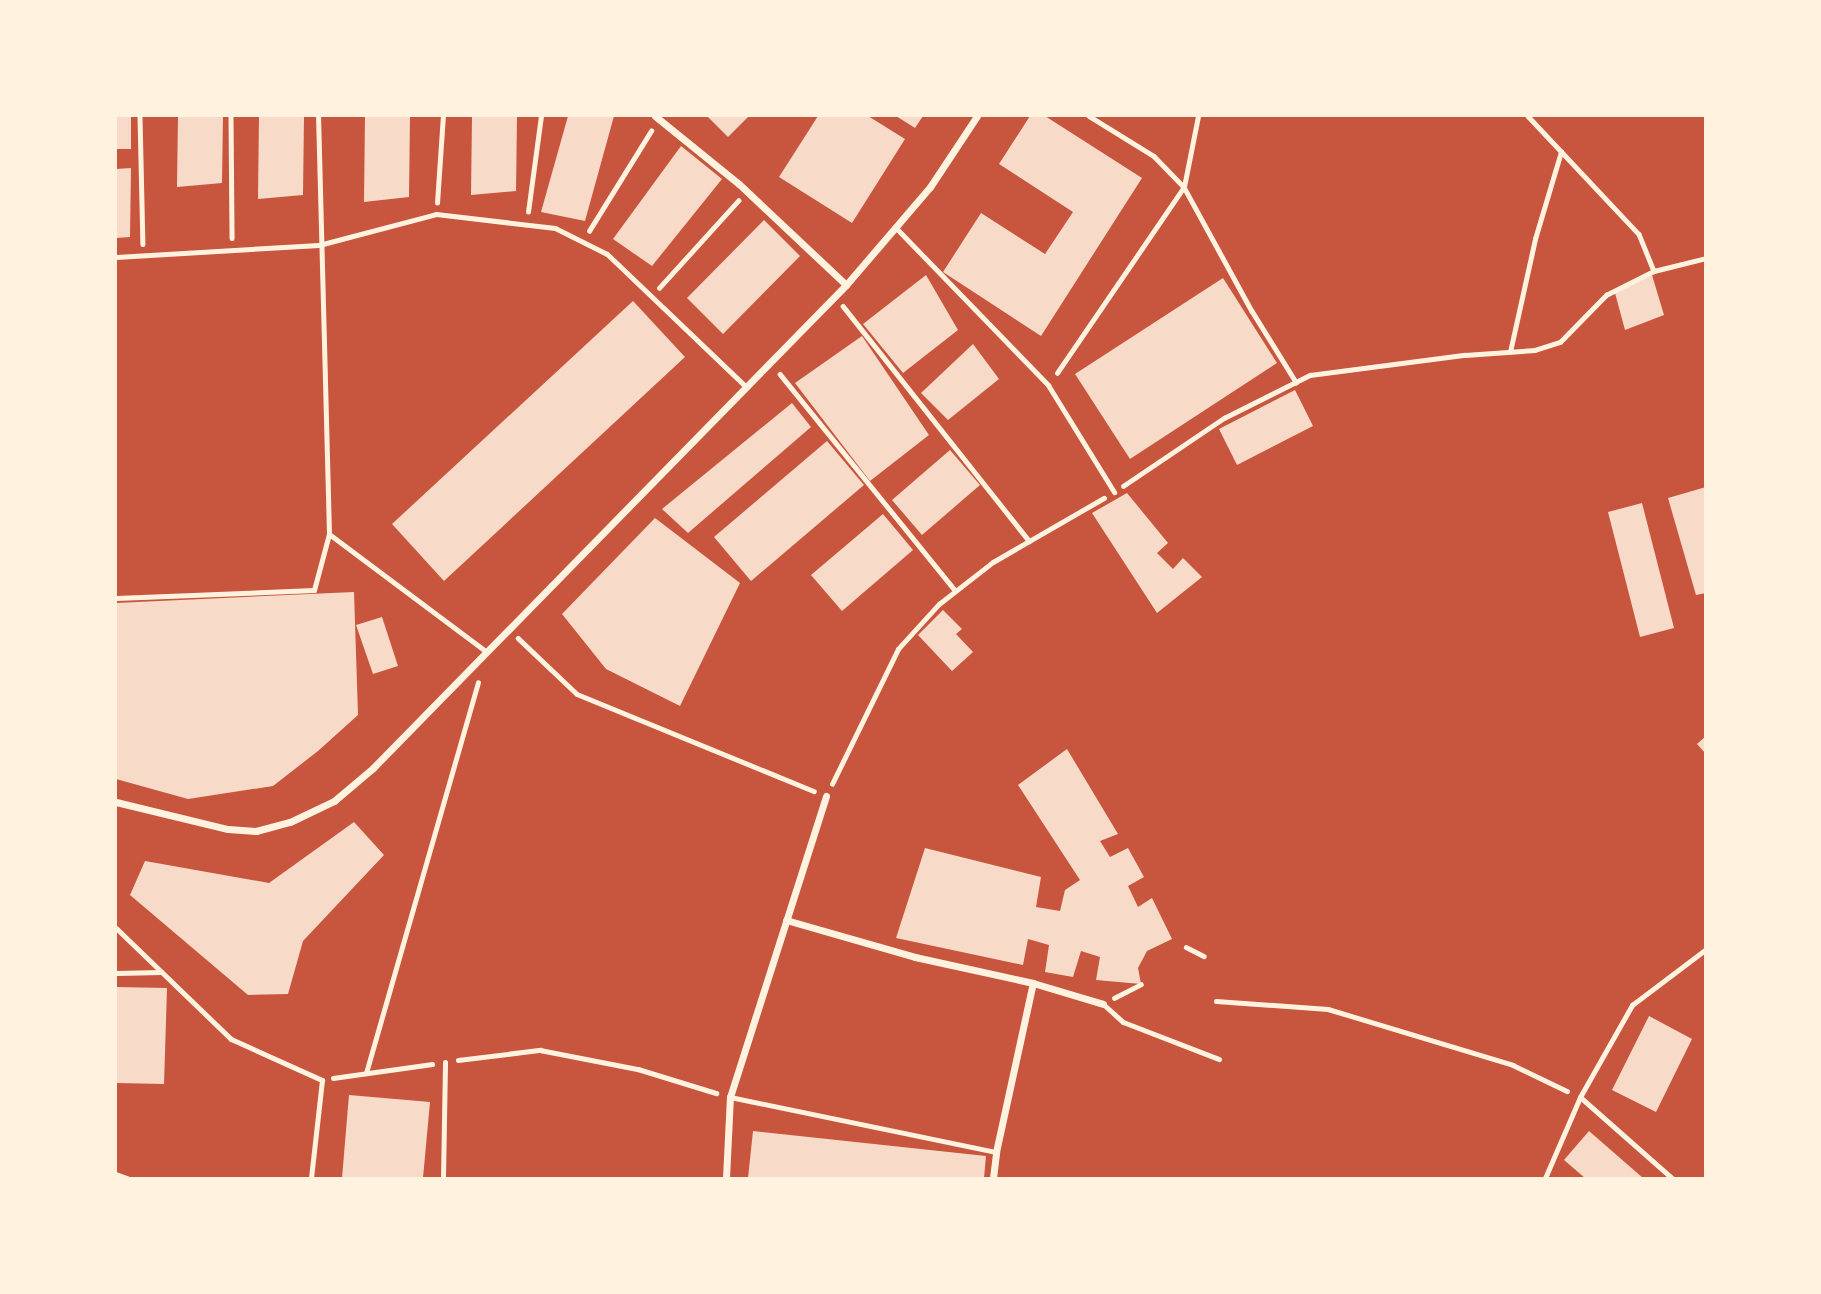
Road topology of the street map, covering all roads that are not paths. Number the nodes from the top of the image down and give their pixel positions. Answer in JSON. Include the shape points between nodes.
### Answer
{"nodes":[{"id":1,"x":318,"y":116,"type":"edge"},
{"id":2,"x":977,"y":116,"type":"edge"},
{"id":3,"x":657,"y":117,"type":"edge"},
{"id":4,"x":896,"y":228,"type":"junction"},
{"id":5,"x":319,"y":245,"type":"junction"},
{"id":6,"x":116,"y":257,"type":"edge"},
{"id":7,"x":846,"y":285,"type":"junction"},
{"id":8,"x":746,"y":387,"type":"junction"},
{"id":9,"x":1114,"y":492,"type":"road end"},
{"id":10,"x":329,"y":534,"type":"junction"},
{"id":11,"x":116,"y":598,"type":"edge"},
{"id":12,"x":487,"y":652,"type":"junction"},
{"id":13,"x":826,"y":796,"type":"road end"},
{"id":14,"x":116,"y":802,"type":"edge"},
{"id":15,"x":786,"y":920,"type":"junction"},
{"id":16,"x":116,"y":928,"type":"edge"},
{"id":17,"x":1706,"y":949,"type":"edge"},
{"id":18,"x":162,"y":972,"type":"junction"},
{"id":19,"x":116,"y":973,"type":"edge"},
{"id":20,"x":1034,"y":982,"type":"junction"},
{"id":21,"x":1103,"y":1004,"type":"joint"},
{"id":22,"x":1219,"y":1059,"type":"dead end"},
{"id":23,"x":446,"y":1062,"type":"road end"},
{"id":24,"x":730,"y":1097,"type":"junction"},
{"id":25,"x":1580,"y":1097,"type":"junction"},
{"id":26,"x":996,"y":1152,"type":"junction"},
{"id":27,"x":311,"y":1178,"type":"edge"},
{"id":28,"x":443,"y":1178,"type":"edge"},
{"id":29,"x":726,"y":1178,"type":"edge"},
{"id":30,"x":993,"y":1178,"type":"edge"},
{"id":31,"x":1545,"y":1178,"type":"edge"},
{"id":32,"x":1672,"y":1178,"type":"edge"}],
"edges":[{"from":1,"to":5,"type":"lane"},
{"from":2,"to":4,"type":"street","via":[[930,187]]},
{"from":3,"to":7,"type":"street","via":[[747,191]]},
{"from":4,"to":7,"type":"street"},
{"from":4,"to":9,"type":"lane","via":[[1048,385]]},
{"from":5,"to":6,"type":"lane"},
{"from":5,"to":8,"type":"lane","via":[[436,214],[555,228],[607,254]]},
{"from":5,"to":10,"type":"lane"},
{"from":7,"to":8,"type":"street"},
{"from":8,"to":12,"type":"street"},
{"from":10,"to":11,"type":"lane","via":[[314,590]]},
{"from":10,"to":12,"type":"lane"},
{"from":12,"to":14,"type":"street","via":[[373,768],[334,801],[290,822],[256,831],[228,830]]},
{"from":13,"to":15,"type":"street"},
{"from":15,"to":20,"type":"street","via":[[915,957]]},
{"from":15,"to":24,"type":"street"},
{"from":16,"to":18,"type":"lane"},
{"from":17,"to":25,"type":"lane","via":[[1632,1005]]},
{"from":18,"to":19,"type":"lane"},
{"from":18,"to":27,"type":"lane","via":[[231,1039],[322,1080]]},
{"from":20,"to":21,"type":"street"},
{"from":20,"to":26,"type":"street"},
{"from":21,"to":22,"type":"lane","via":[[1123,1022]]},
{"from":23,"to":28,"type":"lane"},
{"from":24,"to":26,"type":"lane"},
{"from":24,"to":29,"type":"street"},
{"from":25,"to":31,"type":"lane"},
{"from":25,"to":32,"type":"lane"},
{"from":26,"to":30,"type":"street"}]}
